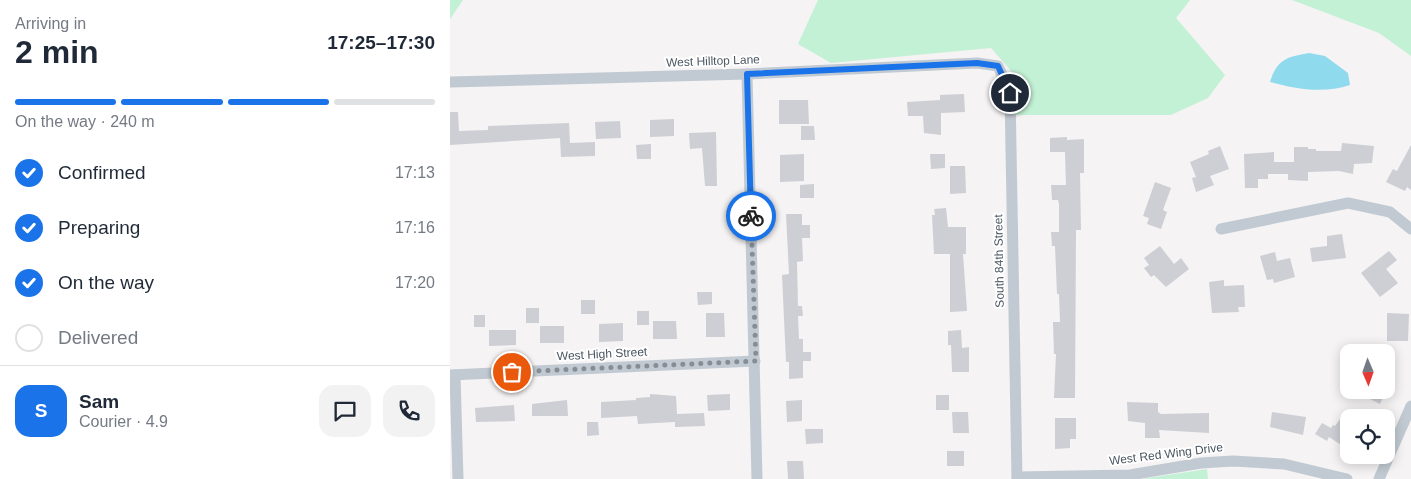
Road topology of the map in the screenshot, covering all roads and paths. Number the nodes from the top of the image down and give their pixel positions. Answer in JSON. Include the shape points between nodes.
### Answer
{"nodes":[{"id":1,"x":977,"y":63,"type":"joint"},
{"id":2,"x":747,"y":74,"type":"junction"},
{"id":3,"x":450,"y":82,"type":"edge"},
{"id":4,"x":1221,"y":229,"type":"dead end"},
{"id":5,"x":1411,"y":229,"type":"edge"},
{"id":6,"x":756,"y":361,"type":"junction"},
{"id":7,"x":453,"y":375,"type":"edge"},
{"id":8,"x":1411,"y":406,"type":"edge"},
{"id":9,"x":1017,"y":478,"type":"edge"},
{"id":10,"x":458,"y":479,"type":"edge"},
{"id":11,"x":757,"y":479,"type":"edge"},
{"id":12,"x":1347,"y":479,"type":"edge"},
{"id":13,"x":1379,"y":479,"type":"edge"}],
"edges":[{"from":1,"to":2,"type":"street","name":"West Hilltop Lane"},
{"from":1,"to":9,"type":"street","name":"South 84th Street","via":[[998,66],[1010,93]]},
{"from":2,"to":3,"type":"street","name":"West Hilltop Lane"},
{"from":2,"to":6,"type":"street"},
{"from":4,"to":5,"type":"street","via":[[1348,203],[1390,212]]},
{"from":6,"to":7,"type":"street","name":"West High Street"},
{"from":6,"to":11,"type":"street"},
{"from":7,"to":10,"type":"street"},
{"from":8,"to":13,"type":"street"},
{"from":9,"to":12,"type":"street","name":"West Red Wing Drive","via":[[1130,475],[1201,462],[1233,461],[1284,464]]}]}
